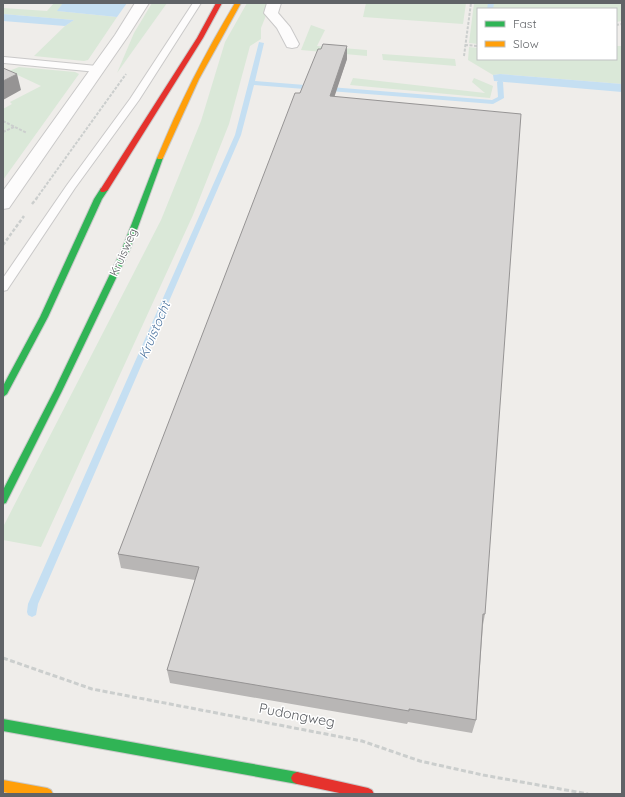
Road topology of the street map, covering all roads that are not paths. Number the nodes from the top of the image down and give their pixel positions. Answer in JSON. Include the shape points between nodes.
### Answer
{"nodes":[{"id":1,"x":142,"y":3,"type":"edge"},
{"id":2,"x":197,"y":3,"type":"edge"},
{"id":3,"x":219,"y":3,"type":"edge"},
{"id":4,"x":238,"y":3,"type":"edge"},
{"id":5,"x":274,"y":3,"type":"edge"},
{"id":6,"x":292,"y":44,"type":"dead end"},
{"id":7,"x":4,"y":60,"type":"edge"},
{"id":8,"x":97,"y":69,"type":"junction"},
{"id":9,"x":3,"y":204,"type":"edge"},
{"id":10,"x":3,"y":287,"type":"edge"},
{"id":11,"x":3,"y":394,"type":"edge"},
{"id":12,"x":3,"y":500,"type":"edge"},
{"id":13,"x":3,"y":725,"type":"edge"},
{"id":14,"x":3,"y":786,"type":"edge"},
{"id":15,"x":47,"y":794,"type":"edge"},
{"id":16,"x":368,"y":794,"type":"edge"}],
"edges":[{"from":1,"to":8,"type":"street"},
{"from":2,"to":10,"type":"lane","via":[[134,100]]},
{"from":3,"to":11,"type":"main road","via":[[200,38],[98,199],[44,317]]},
{"from":4,"to":12,"type":"main road","name":"Kruisweg","via":[[216,39],[175,120],[126,249]]},
{"from":5,"to":6,"type":"street","via":[[270,13],[284,27]]},
{"from":7,"to":8,"type":"lane"},
{"from":8,"to":9,"type":"street"},
{"from":13,"to":16,"type":"main road","via":[[333,785]]},
{"from":14,"to":15,"type":"main road"}]}
